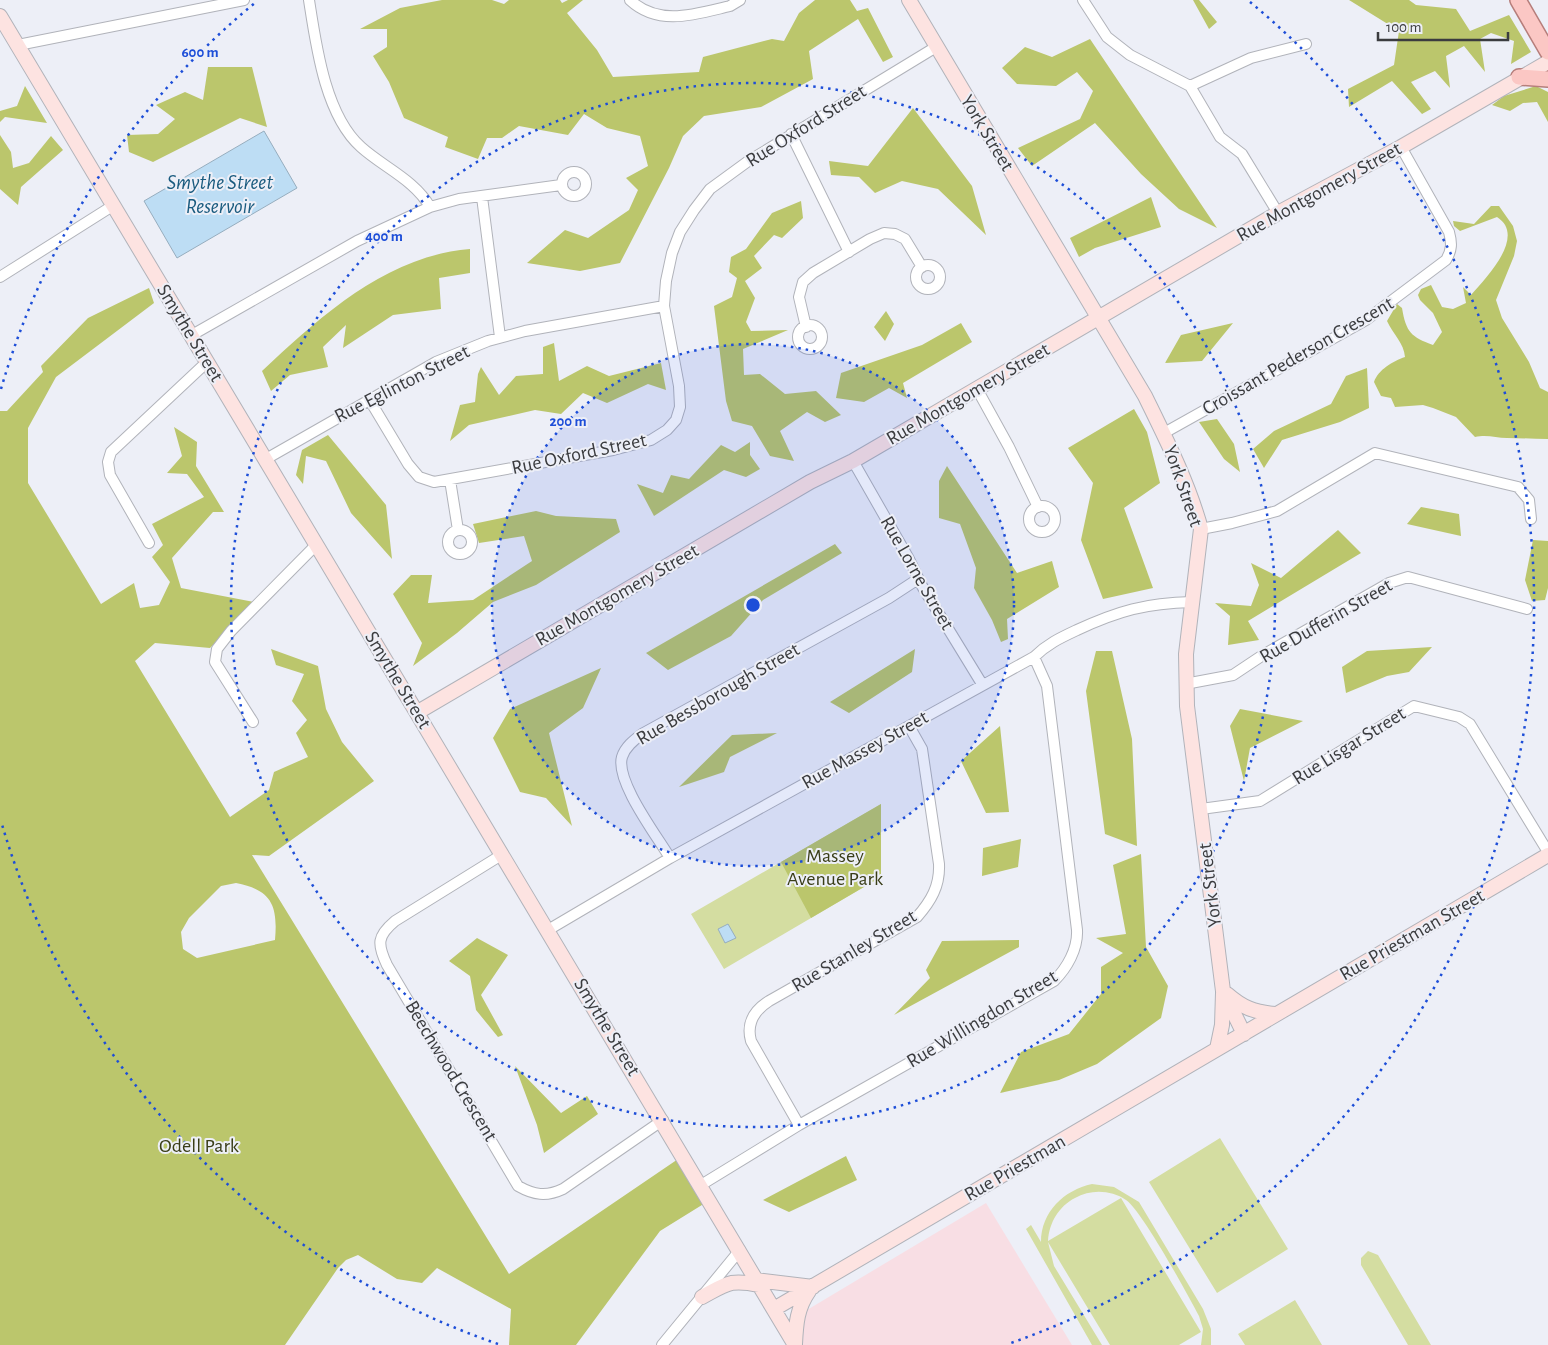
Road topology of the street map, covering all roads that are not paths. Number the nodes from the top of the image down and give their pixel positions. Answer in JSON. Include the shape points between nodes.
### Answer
{"nodes":[{"id":1,"x":244,"y":0,"type":"edge"},
{"id":2,"x":309,"y":0,"type":"edge"},
{"id":3,"x":630,"y":0,"type":"edge"},
{"id":4,"x":740,"y":0,"type":"edge"},
{"id":5,"x":909,"y":0,"type":"edge"},
{"id":6,"x":1083,"y":0,"type":"edge"},
{"id":7,"x":1518,"y":0,"type":"edge"},
{"id":8,"x":0,"y":16,"type":"edge"},
{"id":9,"x":1306,"y":44,"type":"dead end"},
{"id":10,"x":18,"y":45,"type":"junction"},
{"id":11,"x":936,"y":47,"type":"junction"},
{"id":12,"x":1548,"y":52,"type":"edge"},
{"id":13,"x":1548,"y":62,"type":"edge"},
{"id":14,"x":1519,"y":77,"type":"junction"},
{"id":15,"x":1548,"y":79,"type":"edge"},
{"id":16,"x":1190,"y":86,"type":"junction"},
{"id":17,"x":792,"y":134,"type":"junction"},
{"id":18,"x":1401,"y":146,"type":"junction"},
{"id":19,"x":561,"y":185,"type":"dead end"},
{"id":20,"x":482,"y":197,"type":"junction"},
{"id":21,"x":114,"y":205,"type":"junction"},
{"id":22,"x":430,"y":207,"type":"junction"},
{"id":23,"x":1278,"y":213,"type":"junction"},
{"id":24,"x":849,"y":252,"type":"junction"},
{"id":25,"x":922,"y":267,"type":"dead end"},
{"id":26,"x":0,"y":277,"type":"edge"},
{"id":27,"x":664,"y":306,"type":"junction"},
{"id":28,"x":1098,"y":319,"type":"junction"},
{"id":29,"x":806,"y":326,"type":"dead end"},
{"id":30,"x":192,"y":335,"type":"junction"},
{"id":31,"x":500,"y":337,"type":"junction"},
{"id":32,"x":207,"y":362,"type":"junction"},
{"id":33,"x":977,"y":389,"type":"junction"},
{"id":34,"x":369,"y":399,"type":"junction"},
{"id":35,"x":1164,"y":434,"type":"junction"},
{"id":36,"x":266,"y":459,"type":"junction"},
{"id":37,"x":853,"y":461,"type":"junction"},
{"id":38,"x":450,"y":480,"type":"junction"},
{"id":39,"x":1038,"y":507,"type":"dead end"},
{"id":40,"x":1531,"y":519,"type":"dead end"},
{"id":41,"x":1201,"y":529,"type":"junction"},
{"id":42,"x":458,"y":530,"type":"dead end"},
{"id":43,"x":149,"y":542,"type":"dead end"},
{"id":44,"x":317,"y":544,"type":"junction"},
{"id":45,"x":918,"y":579,"type":"junction"},
{"id":46,"x":1192,"y":602,"type":"junction"},
{"id":47,"x":1527,"y":609,"type":"dead end"},
{"id":48,"x":1034,"y":657,"type":"junction"},
{"id":49,"x":982,"y":684,"type":"junction"},
{"id":50,"x":1185,"y":684,"type":"junction"},
{"id":51,"x":418,"y":712,"type":"junction"},
{"id":52,"x":253,"y":722,"type":"dead end"},
{"id":53,"x":909,"y":726,"type":"junction"},
{"id":54,"x":1201,"y":809,"type":"junction"},
{"id":55,"x":1548,"y":853,"type":"edge"},
{"id":56,"x":503,"y":854,"type":"junction"},
{"id":57,"x":670,"y":858,"type":"junction"},
{"id":58,"x":548,"y":930,"type":"junction"},
{"id":59,"x":1223,"y":991,"type":"junction"},
{"id":60,"x":1275,"y":1014,"type":"junction"},
{"id":61,"x":1244,"y":1034,"type":"junction"},
{"id":62,"x":1217,"y":1049,"type":"junction"},
{"id":63,"x":663,"y":1120,"type":"junction"},
{"id":64,"x":799,"y":1125,"type":"junction"},
{"id":65,"x":701,"y":1184,"type":"junction"},
{"id":66,"x":740,"y":1250,"type":"junction"},
{"id":67,"x":758,"y":1283,"type":"junction"},
{"id":68,"x":813,"y":1286,"type":"junction"},
{"id":69,"x":702,"y":1297,"type":"junction"},
{"id":70,"x":774,"y":1309,"type":"junction"},
{"id":71,"x":662,"y":1345,"type":"edge"},
{"id":72,"x":795,"y":1345,"type":"edge"}],
"edges":[{"from":1,"to":10,"type":"street"},
{"from":2,"to":22,"type":"street","via":[[323,73],[344,123],[359,145],[418,190]]},
{"from":3,"to":4,"type":"street","via":[[639,8],[663,18],[730,6]]},
{"from":5,"to":11,"type":"street","name":"York Street"},
{"from":6,"to":16,"type":"street","via":[[1107,37],[1130,55]]},
{"from":7,"to":12,"type":"main road"},
{"from":8,"to":10,"type":"street","name":"Smythe Street"},
{"from":9,"to":16,"type":"street","via":[[1251,58]]},
{"from":10,"to":21,"type":"street","name":"Smythe Street"},
{"from":11,"to":17,"type":"street","name":"Rue Oxford Street"},
{"from":11,"to":28,"type":"street","name":"York Street"},
{"from":13,"to":14,"type":"street","name":"Rue Montgomery Street"},
{"from":14,"to":15,"type":"main road"},
{"from":14,"to":18,"type":"street","name":"Rue Montgomery Street"},
{"from":16,"to":23,"type":"street","via":[[1220,137],[1242,154]]},
{"from":17,"to":24,"type":"street"},
{"from":17,"to":27,"type":"street","name":"Rue Oxford Street","via":[[710,190],[694,210],[672,252]]},
{"from":18,"to":23,"type":"street","name":"Rue Montgomery Street"},
{"from":18,"to":35,"type":"street","name":"Croissant Pederson Crescent","via":[[1449,232],[1452,242],[1446,260],[1366,320]]},
{"from":19,"to":20,"type":"street"},
{"from":20,"to":22,"type":"street"},
{"from":20,"to":31,"type":"street"},
{"from":21,"to":26,"type":"street"},
{"from":21,"to":30,"type":"street","name":"Smythe Street"},
{"from":22,"to":30,"type":"street","via":[[357,241]]},
{"from":23,"to":28,"type":"street","name":"Rue Montgomery Street"},
{"from":24,"to":25,"type":"street","via":[[884,233],[895,234],[908,242]]},
{"from":24,"to":29,"type":"street","via":[[813,272],[803,282],[799,297]]},
{"from":27,"to":31,"type":"street","name":"Rue Eglinton Street"},
{"from":27,"to":38,"type":"street","name":"Rue Oxford Street","via":[[680,407],[676,420],[667,430],[651,440],[613,450]]},
{"from":28,"to":33,"type":"street","name":"Rue Montgomery Street"},
{"from":28,"to":35,"type":"street","name":"York Street"},
{"from":30,"to":32,"type":"street","name":"Smythe Street"},
{"from":31,"to":34,"type":"street","name":"Rue Eglinton Street","via":[[436,362]]},
{"from":32,"to":36,"type":"street","name":"Smythe Street"},
{"from":32,"to":43,"type":"street","via":[[111,452],[108,462],[110,476]]},
{"from":33,"to":37,"type":"street","name":"Rue Montgomery Street"},
{"from":33,"to":39,"type":"street"},
{"from":34,"to":36,"type":"street","name":"Rue Eglinton Street"},
{"from":34,"to":38,"type":"street","name":"Rue Oxford Street","via":[[419,478],[434,482]]},
{"from":35,"to":41,"type":"street","name":"York Street"},
{"from":36,"to":44,"type":"street","name":"Smythe Street"},
{"from":37,"to":45,"type":"street","name":"Rue Lorne Street"},
{"from":37,"to":51,"type":"street","name":"Rue Montgomery Street","via":[[810,482]]},
{"from":38,"to":42,"type":"street"},
{"from":40,"to":41,"type":"street","via":[[1529,500],[1518,486],[1375,453],[1277,510],[1232,524]]},
{"from":41,"to":46,"type":"street","name":"York Street"},
{"from":44,"to":51,"type":"street","name":"Smythe Street"},
{"from":44,"to":52,"type":"street","via":[[217,649],[215,662]]},
{"from":45,"to":49,"type":"street","name":"Rue Lorne Street"},
{"from":45,"to":57,"type":"street","name":"Rue Bessborough Street","via":[[642,734],[628,745],[622,757],[621,770],[626,785]]},
{"from":46,"to":48,"type":"street","name":"Rue Massey Street","via":[[1155,604],[1120,612],[1047,644]]},
{"from":46,"to":50,"type":"street","name":"York Street"},
{"from":47,"to":50,"type":"street","name":"Rue Dufferin Street","via":[[1408,577],[1389,583],[1233,675]]},
{"from":48,"to":49,"type":"street","name":"Rue Massey Street"},
{"from":48,"to":64,"type":"street","name":"Rue Willingdon Street","via":[[1047,686],[1078,939],[1064,972],[1054,981]]},
{"from":49,"to":53,"type":"street","name":"Rue Massey Street"},
{"from":50,"to":54,"type":"street","name":"York Street"},
{"from":51,"to":56,"type":"street","name":"Smythe Street"},
{"from":53,"to":57,"type":"street","name":"Rue Massey Street"},
{"from":53,"to":64,"type":"street","name":"Rue Stanley Street","via":[[922,749],[939,864],[940,879],[932,896],[917,917],[753,1014],[749,1034],[751,1041]]},
{"from":54,"to":55,"type":"street","name":"Rue Lisgar Street","via":[[1260,801],[1414,706],[1459,717],[1470,724]]},
{"from":54,"to":59,"type":"street","name":"York Street"},
{"from":55,"to":60,"type":"street","name":"Rue Priestman Street"},
{"from":56,"to":58,"type":"street","name":"Smythe Street"},
{"from":56,"to":63,"type":"street","name":"Beechwood Crescent","via":[[395,921],[383,931],[380,942],[387,965],[518,1186],[533,1194],[563,1189]]},
{"from":57,"to":58,"type":"street","name":"Rue Massey Street"},
{"from":58,"to":63,"type":"street","name":"Smythe Street"},
{"from":59,"to":60,"type":"street","via":[[1242,1007]]},
{"from":59,"to":61,"type":"street","name":"York Street"},
{"from":59,"to":62,"type":"street","via":[[1222,1025]]},
{"from":60,"to":61,"type":"street","name":"Rue Priestman Street"},
{"from":61,"to":62,"type":"street","name":"Rue Priestman"},
{"from":62,"to":68,"type":"street","name":"Rue Priestman"},
{"from":63,"to":65,"type":"street","name":"Smythe Street"},
{"from":64,"to":65,"type":"street","name":"Rue Willingdon Street"},
{"from":65,"to":66,"type":"street","name":"Smythe Street"},
{"from":66,"to":67,"type":"street","name":"Smythe Street"},
{"from":66,"to":69,"type":"street"},
{"from":67,"to":68,"type":"street"},
{"from":67,"to":69,"type":"street","via":[[730,1282]]},
{"from":67,"to":70,"type":"street","name":"Smythe Street"},
{"from":68,"to":70,"type":"street","name":"Rue Priestman"},
{"from":68,"to":72,"type":"street","via":[[800,1303]]},
{"from":69,"to":71,"type":"street"},
{"from":70,"to":72,"type":"street","name":"Smythe Street"}]}
